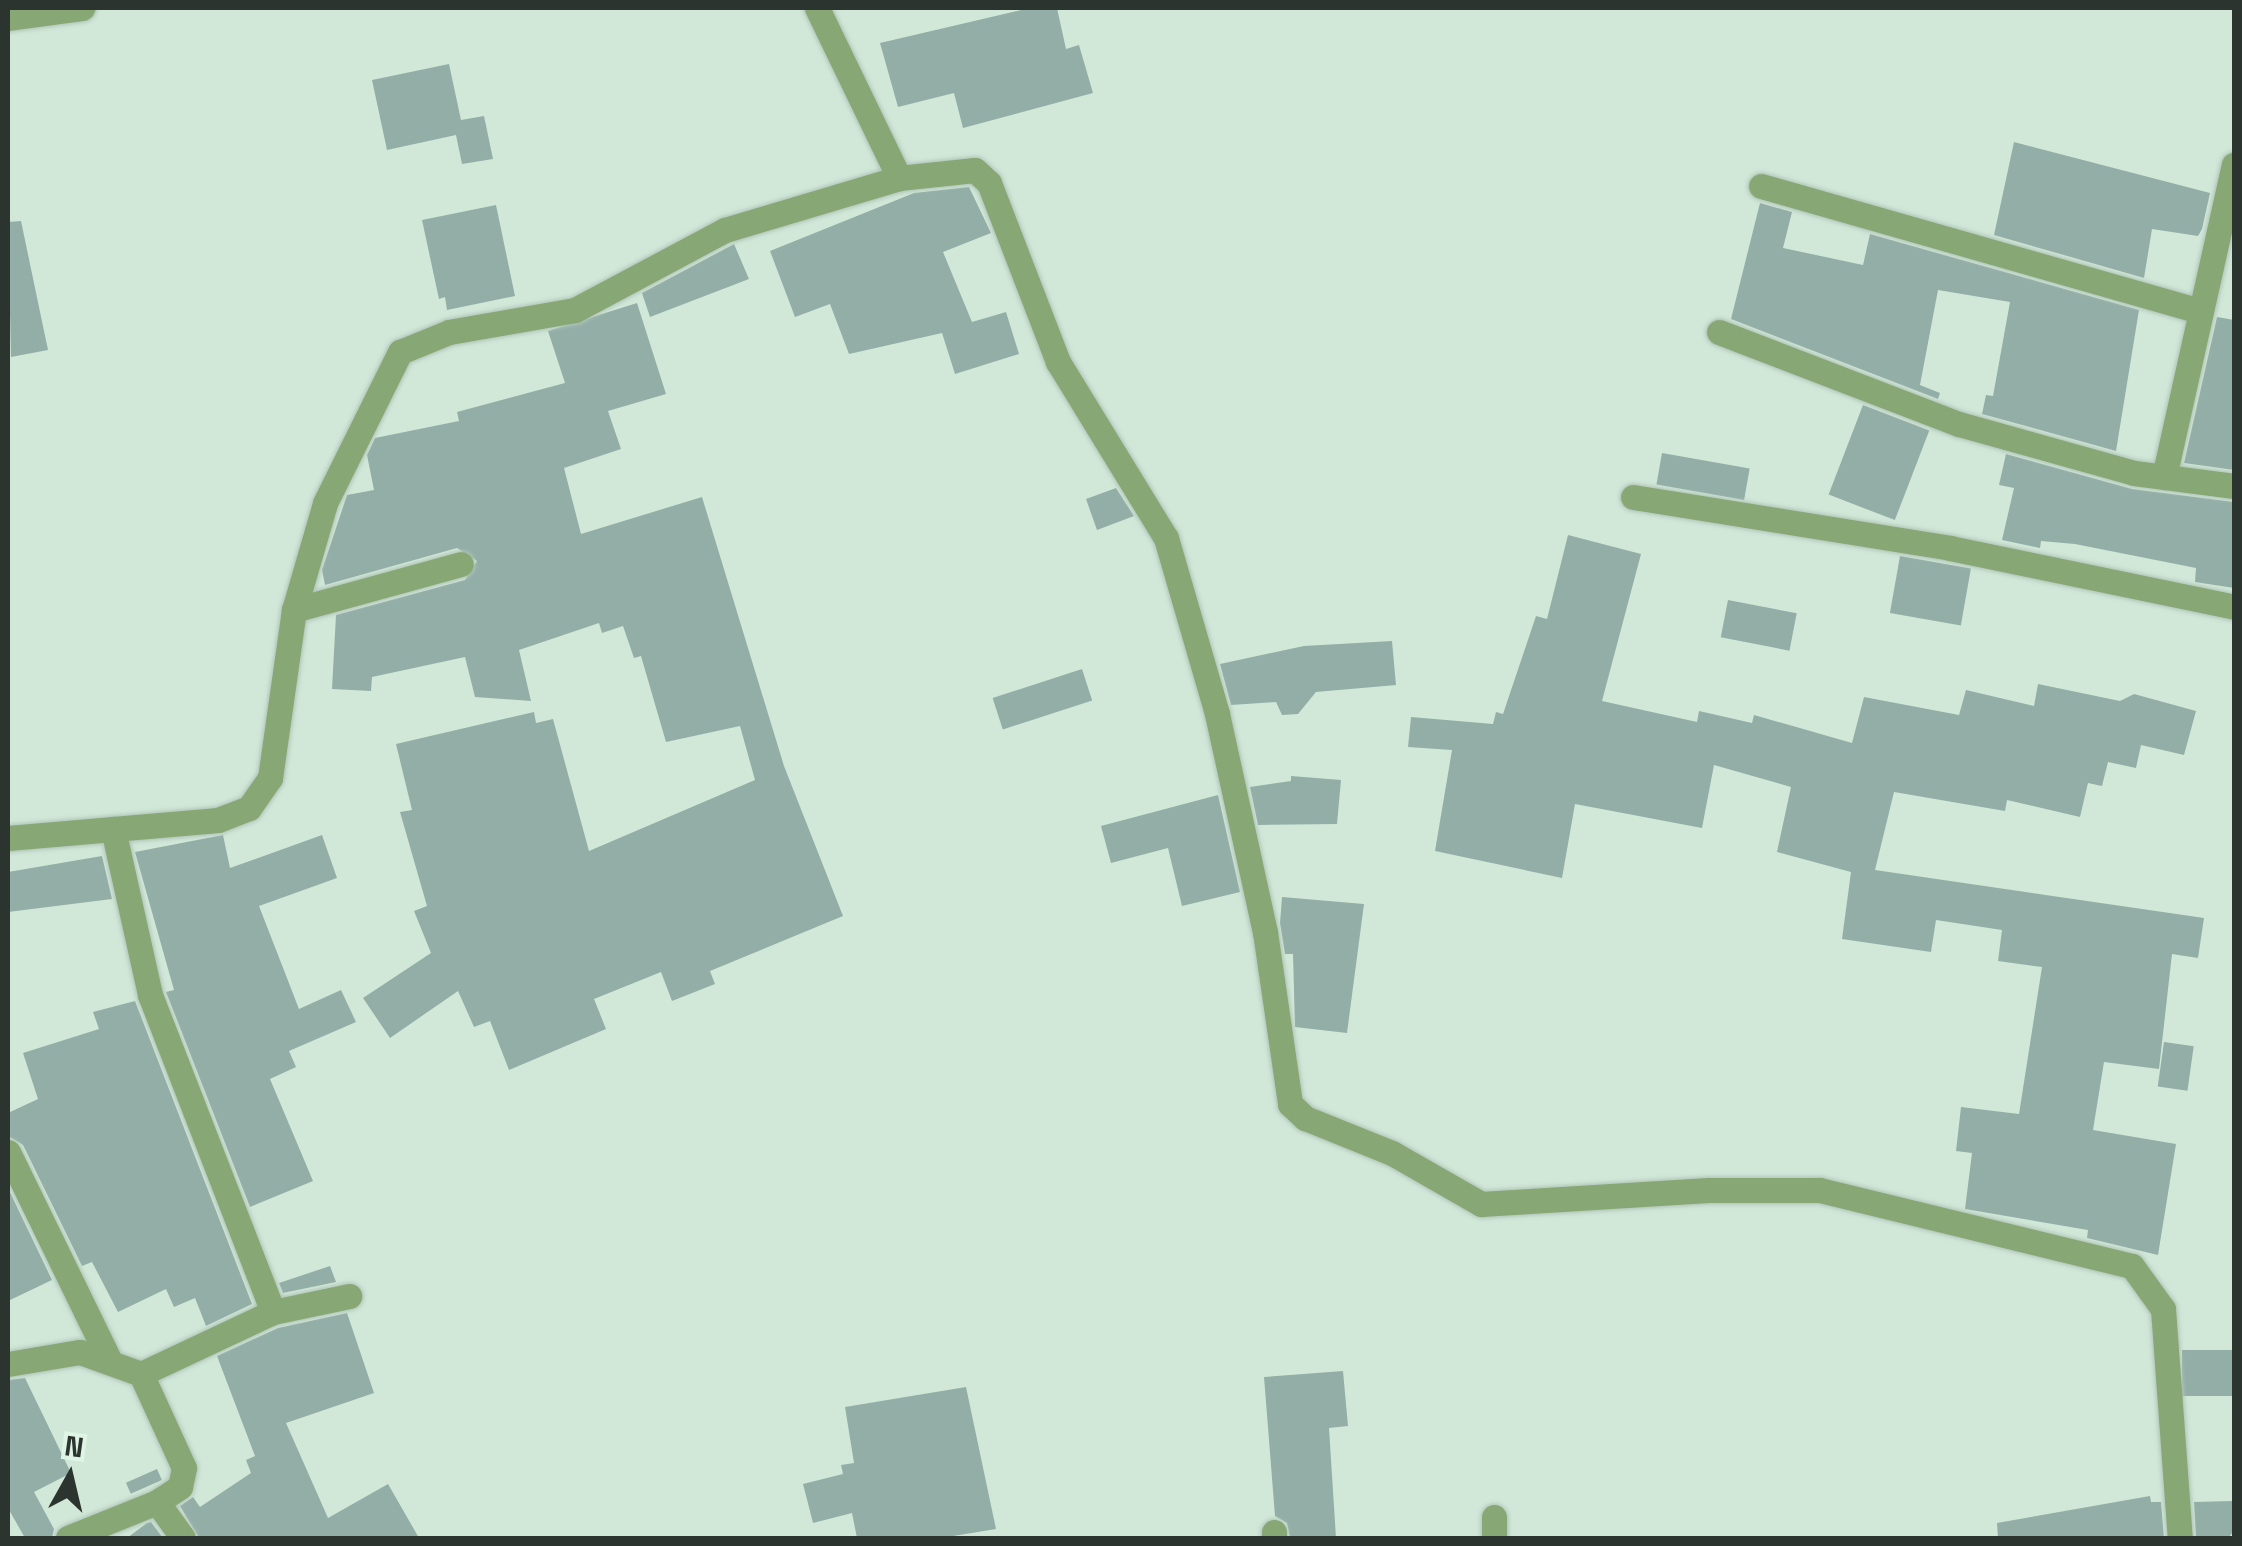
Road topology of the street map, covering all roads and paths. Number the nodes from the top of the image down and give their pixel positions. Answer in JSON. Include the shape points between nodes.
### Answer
{"nodes":[{"id":1,"x":82,"y":8,"type":"edge"},
{"id":2,"x":817,"y":8,"type":"edge"},
{"id":3,"x":8,"y":18,"type":"edge"},
{"id":4,"x":2234,"y":165,"type":"edge"},
{"id":5,"x":899,"y":178,"type":"junction"},
{"id":6,"x":1762,"y":186,"type":"dead end"},
{"id":7,"x":2201,"y":311,"type":"junction"},
{"id":8,"x":1720,"y":332,"type":"dead end"},
{"id":9,"x":2164,"y":477,"type":"junction"},
{"id":10,"x":2234,"y":486,"type":"edge"},
{"id":11,"x":1632,"y":497,"type":"dead end"},
{"id":12,"x":461,"y":564,"type":"dead end"},
{"id":13,"x":2234,"y":607,"type":"edge"},
{"id":14,"x":294,"y":610,"type":"junction"},
{"id":15,"x":113,"y":829,"type":"junction"},
{"id":16,"x":8,"y":838,"type":"edge"},
{"id":17,"x":8,"y":1152,"type":"edge"},
{"id":18,"x":348,"y":1296,"type":"dead end"},
{"id":19,"x":273,"y":1312,"type":"junction"},
{"id":20,"x":108,"y":1357,"type":"junction"},
{"id":21,"x":8,"y":1364,"type":"edge"},
{"id":22,"x":141,"y":1374,"type":"junction"},
{"id":23,"x":157,"y":1502,"type":"junction"},
{"id":24,"x":68,"y":1538,"type":"edge"},
{"id":25,"x":184,"y":1538,"type":"edge"},
{"id":26,"x":2180,"y":1538,"type":"edge"}],
"edges":[{"from":1,"to":3,"type":"street"},
{"from":2,"to":5,"type":"street"},
{"from":4,"to":7,"type":"street"},
{"from":5,"to":14,"type":"street","via":[[725,230],[575,310],[449,332],[400,352],[325,503]]},
{"from":5,"to":26,"type":"street","via":[[958,167],[989,182],[1058,362],[1166,538],[1217,714],[1265,932],[1290,1104],[1305,1118],[1392,1153],[1481,1204],[1820,1190],[2132,1266],[2164,1309]]},
{"from":6,"to":7,"type":"street"},
{"from":7,"to":9,"type":"street"},
{"from":8,"to":9,"type":"street","via":[[1959,424]]},
{"from":9,"to":10,"type":"street"},
{"from":11,"to":13,"type":"street","via":[[1950,548]]},
{"from":12,"to":14,"type":"street"},
{"from":14,"to":15,"type":"street","via":[[270,778],[249,808],[218,820]]},
{"from":15,"to":16,"type":"street"},
{"from":15,"to":19,"type":"street","via":[[150,995]]},
{"from":17,"to":20,"type":"street"},
{"from":18,"to":19,"type":"street"},
{"from":19,"to":22,"type":"street"},
{"from":20,"to":21,"type":"street","via":[[80,1352]]},
{"from":20,"to":22,"type":"street"},
{"from":22,"to":23,"type":"street","via":[[184,1468],[180,1487]]},
{"from":23,"to":24,"type":"street"},
{"from":23,"to":25,"type":"street"}]}
